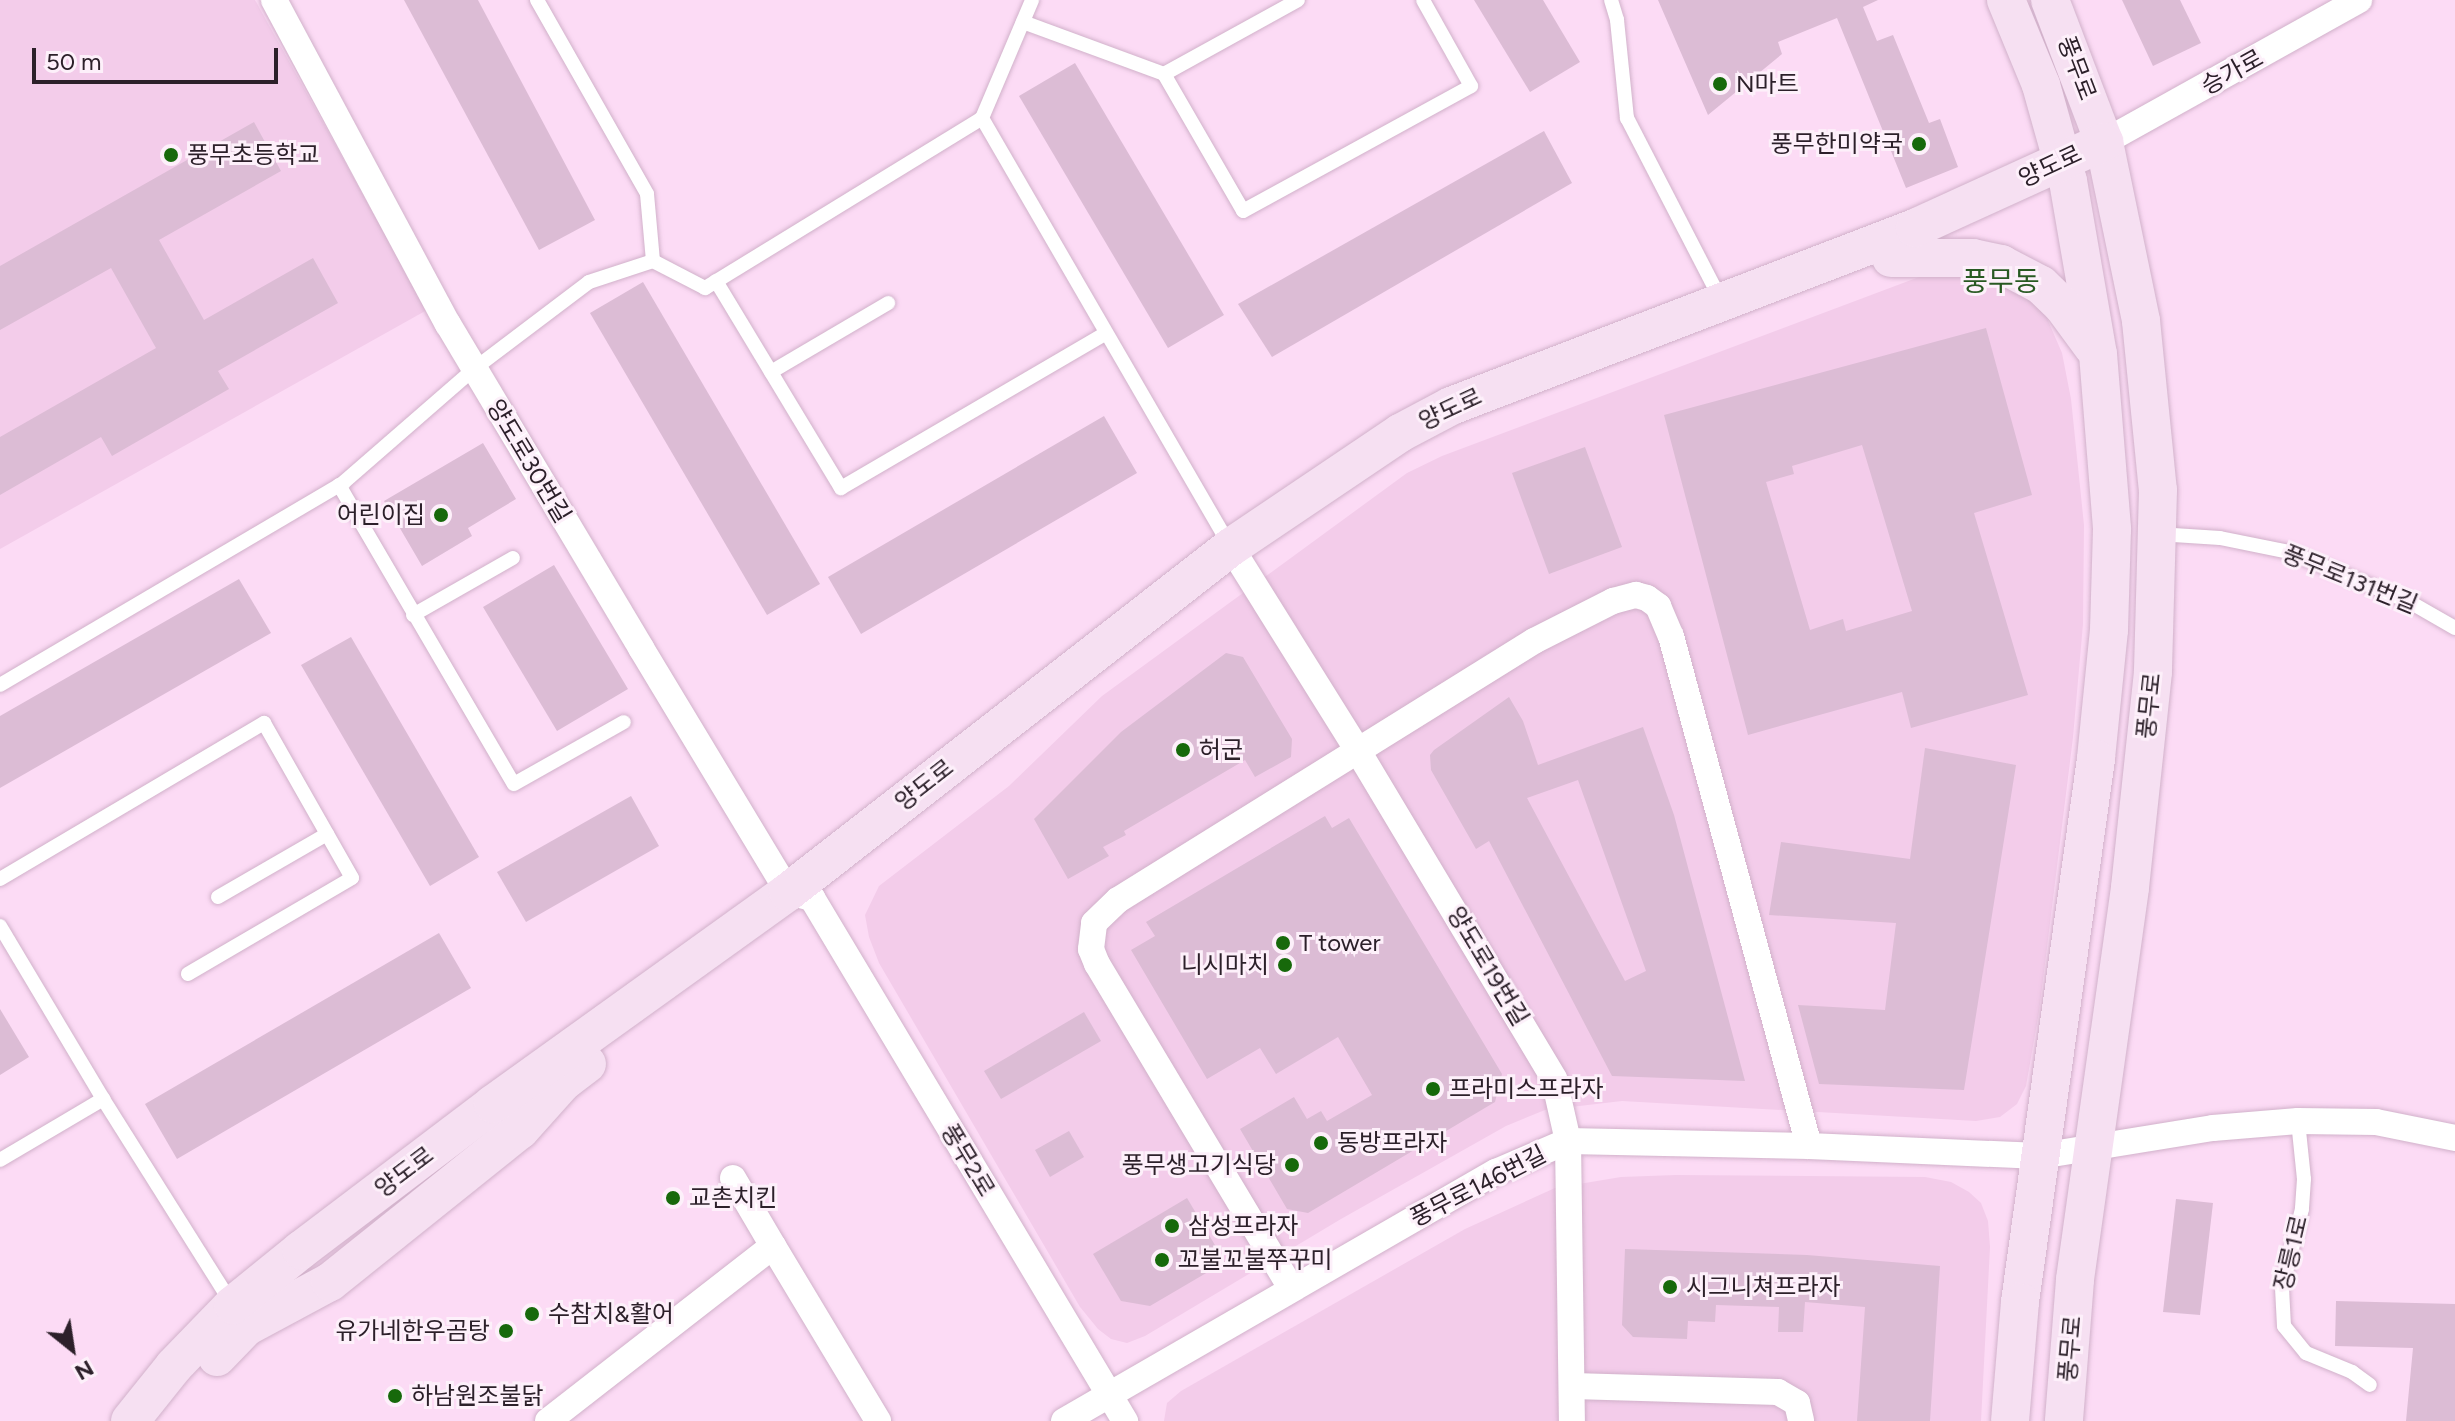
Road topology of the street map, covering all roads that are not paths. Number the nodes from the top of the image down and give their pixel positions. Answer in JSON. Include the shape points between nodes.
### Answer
{"nodes":[{"id":1,"x":274,"y":0,"type":"edge"},
{"id":2,"x":537,"y":0,"type":"edge"},
{"id":3,"x":1032,"y":0,"type":"edge"},
{"id":4,"x":1298,"y":0,"type":"edge"},
{"id":5,"x":1423,"y":0,"type":"edge"},
{"id":6,"x":1611,"y":0,"type":"edge"},
{"id":7,"x":2006,"y":0,"type":"edge"},
{"id":8,"x":2050,"y":0,"type":"edge"},
{"id":9,"x":2359,"y":0,"type":"edge"},
{"id":10,"x":1023,"y":22,"type":"junction"},
{"id":11,"x":1164,"y":74,"type":"junction"},
{"id":12,"x":982,"y":118,"type":"junction"},
{"id":13,"x":2104,"y":142,"type":"junction"},
{"id":14,"x":2065,"y":170,"type":"junction"},
{"id":15,"x":1891,"y":258,"type":"junction"},
{"id":16,"x":653,"y":261,"type":"junction"},
{"id":17,"x":716,"y":281,"type":"junction"},
{"id":18,"x":888,"y":303,"type":"dead end"},
{"id":19,"x":1726,"y":309,"type":"junction"},
{"id":20,"x":1105,"y":334,"type":"junction"},
{"id":21,"x":2098,"y":354,"type":"junction"},
{"id":22,"x":474,"y":369,"type":"junction"},
{"id":23,"x":771,"y":372,"type":"junction"},
{"id":24,"x":339,"y":485,"type":"junction"},
{"id":25,"x":2158,"y":533,"type":"junction"},
{"id":26,"x":1236,"y":555,"type":"junction"},
{"id":27,"x":513,"y":558,"type":"dead end"},
{"id":28,"x":413,"y":615,"type":"junction"},
{"id":29,"x":2451,"y":619,"type":"edge"},
{"id":30,"x":0,"y":685,"type":"edge"},
{"id":31,"x":624,"y":722,"type":"dead end"},
{"id":32,"x":1358,"y":751,"type":"junction"},
{"id":33,"x":327,"y":834,"type":"junction"},
{"id":34,"x":0,"y":879,"type":"edge"},
{"id":35,"x":800,"y":895,"type":"junction"},
{"id":36,"x":218,"y":897,"type":"dead end"},
{"id":37,"x":0,"y":926,"type":"edge"},
{"id":38,"x":188,"y":974,"type":"dead end"},
{"id":39,"x":103,"y":1099,"type":"junction"},
{"id":40,"x":2298,"y":1121,"type":"junction"},
{"id":41,"x":2455,"y":1138,"type":"edge"},
{"id":42,"x":1568,"y":1141,"type":"junction"},
{"id":43,"x":1809,"y":1146,"type":"junction"},
{"id":44,"x":2092,"y":1147,"type":"junction"},
{"id":45,"x":2040,"y":1156,"type":"junction"},
{"id":46,"x":0,"y":1160,"type":"edge"},
{"id":47,"x":733,"y":1178,"type":"dead end"},
{"id":48,"x":773,"y":1246,"type":"junction"},
{"id":49,"x":1291,"y":1288,"type":"junction"},
{"id":50,"x":239,"y":1316,"type":"junction"},
{"id":51,"x":2370,"y":1385,"type":"dead end"},
{"id":52,"x":1573,"y":1386,"type":"junction"},
{"id":53,"x":1109,"y":1394,"type":"junction"},
{"id":54,"x":130,"y":1421,"type":"edge"},
{"id":55,"x":159,"y":1421,"type":"edge"},
{"id":56,"x":548,"y":1421,"type":"edge"},
{"id":57,"x":878,"y":1421,"type":"edge"},
{"id":58,"x":1064,"y":1421,"type":"edge"},
{"id":59,"x":1125,"y":1421,"type":"edge"},
{"id":60,"x":1572,"y":1421,"type":"edge"},
{"id":61,"x":1801,"y":1421,"type":"edge"},
{"id":62,"x":2010,"y":1421,"type":"edge"},
{"id":63,"x":2064,"y":1421,"type":"edge"}],
"edges":[{"from":1,"to":22,"type":"street","name":"양도로30번길"},
{"from":2,"to":16,"type":"lane","via":[[647,194]]},
{"from":3,"to":10,"type":"lane"},
{"from":4,"to":11,"type":"lane"},
{"from":5,"to":11,"type":"lane","via":[[1471,86],[1243,211]]},
{"from":6,"to":19,"type":"lane","via":[[1627,118]]},
{"from":7,"to":14,"type":"street","name":"풍무로","via":[[2041,85]]},
{"from":8,"to":13,"type":"street","name":"풍무로"},
{"from":9,"to":13,"type":"street","name":"승가로"},
{"from":10,"to":11,"type":"lane"},
{"from":10,"to":12,"type":"lane"},
{"from":12,"to":17,"type":"lane"},
{"from":12,"to":20,"type":"lane"},
{"from":13,"to":14,"type":"street","name":"양도로"},
{"from":13,"to":25,"type":"street","name":"풍무로","via":[[2141,321],[2153,412]]},
{"from":14,"to":15,"type":"street","name":"양도로"},
{"from":14,"to":19,"type":"street","name":"양도로"},
{"from":14,"to":21,"type":"street","name":"풍무로"},
{"from":15,"to":19,"type":"street","name":"양도로"},
{"from":15,"to":21,"type":"street","via":[[1973,258],[2025,275],[2062,305]]},
{"from":16,"to":17,"type":"lane","via":[[705,288]]},
{"from":16,"to":22,"type":"lane","via":[[589,282]]},
{"from":17,"to":23,"type":"lane"},
{"from":18,"to":23,"type":"lane"},
{"from":19,"to":26,"type":"street","name":"양도로","via":[[1455,424]]},
{"from":20,"to":23,"type":"lane","via":[[841,488]]},
{"from":20,"to":26,"type":"lane"},
{"from":21,"to":45,"type":"street","name":"풍무로","via":[[2112,529],[2109,630]]},
{"from":22,"to":24,"type":"lane"},
{"from":22,"to":35,"type":"street","name":"양도로30번길"},
{"from":24,"to":28,"type":"lane"},
{"from":24,"to":30,"type":"lane"},
{"from":25,"to":29,"type":"lane","name":"풍무로131번길","via":[[2289,552]]},
{"from":25,"to":44,"type":"street","name":"풍무로","via":[[2142,783]]},
{"from":26,"to":32,"type":"street","name":"양도로19번길"},
{"from":26,"to":35,"type":"street","name":"양도로"},
{"from":27,"to":28,"type":"lane"},
{"from":28,"to":31,"type":"lane","via":[[514,784]]},
{"from":32,"to":42,"type":"street","name":"양도로19번길","via":[[1545,1061],[1562,1104]]},
{"from":32,"to":43,"type":"street","via":[[1581,614],[1636,595],[1658,606],[1671,636]]},
{"from":32,"to":49,"type":"street","via":[[1118,900],[1099,916],[1091,935],[1097,964]]},
{"from":33,"to":34,"type":"lane","via":[[264,723]]},
{"from":33,"to":36,"type":"lane"},
{"from":33,"to":38,"type":"lane","via":[[352,878]]},
{"from":35,"to":50,"type":"street","name":"양도로","via":[[563,1082],[520,1130],[330,1282]]},
{"from":35,"to":53,"type":"street","name":"풍무2로"},
{"from":37,"to":39,"type":"lane"},
{"from":39,"to":46,"type":"lane"},
{"from":39,"to":50,"type":"lane"},
{"from":40,"to":41,"type":"street","via":[[2376,1122]]},
{"from":40,"to":44,"type":"street"},
{"from":40,"to":51,"type":"lane","name":"장릉1로","via":[[2302,1209],[2282,1288],[2284,1326],[2306,1353]]},
{"from":42,"to":43,"type":"street","name":"풍무로146번길"},
{"from":42,"to":49,"type":"street","name":"풍무로146번길","via":[[1496,1172]]},
{"from":42,"to":52,"type":"street","name":"양도로19번길"},
{"from":43,"to":45,"type":"street","name":"풍무로146번길"},
{"from":44,"to":45,"type":"street"},
{"from":44,"to":63,"type":"street","name":"풍무로"},
{"from":45,"to":62,"type":"street","name":"풍무로"},
{"from":47,"to":48,"type":"street"},
{"from":48,"to":56,"type":"street"},
{"from":48,"to":57,"type":"street"},
{"from":49,"to":53,"type":"street","name":"풍무로146번길"},
{"from":50,"to":54,"type":"street","name":"양도로","via":[[174,1366]]},
{"from":50,"to":55,"type":"street","name":"양도로"},
{"from":52,"to":60,"type":"street","name":"양도로19번길"},
{"from":52,"to":61,"type":"street","via":[[1778,1392],[1797,1403]]},
{"from":53,"to":58,"type":"street","name":"풍무로146번길"},
{"from":53,"to":59,"type":"street","name":"풍무2로"}]}
